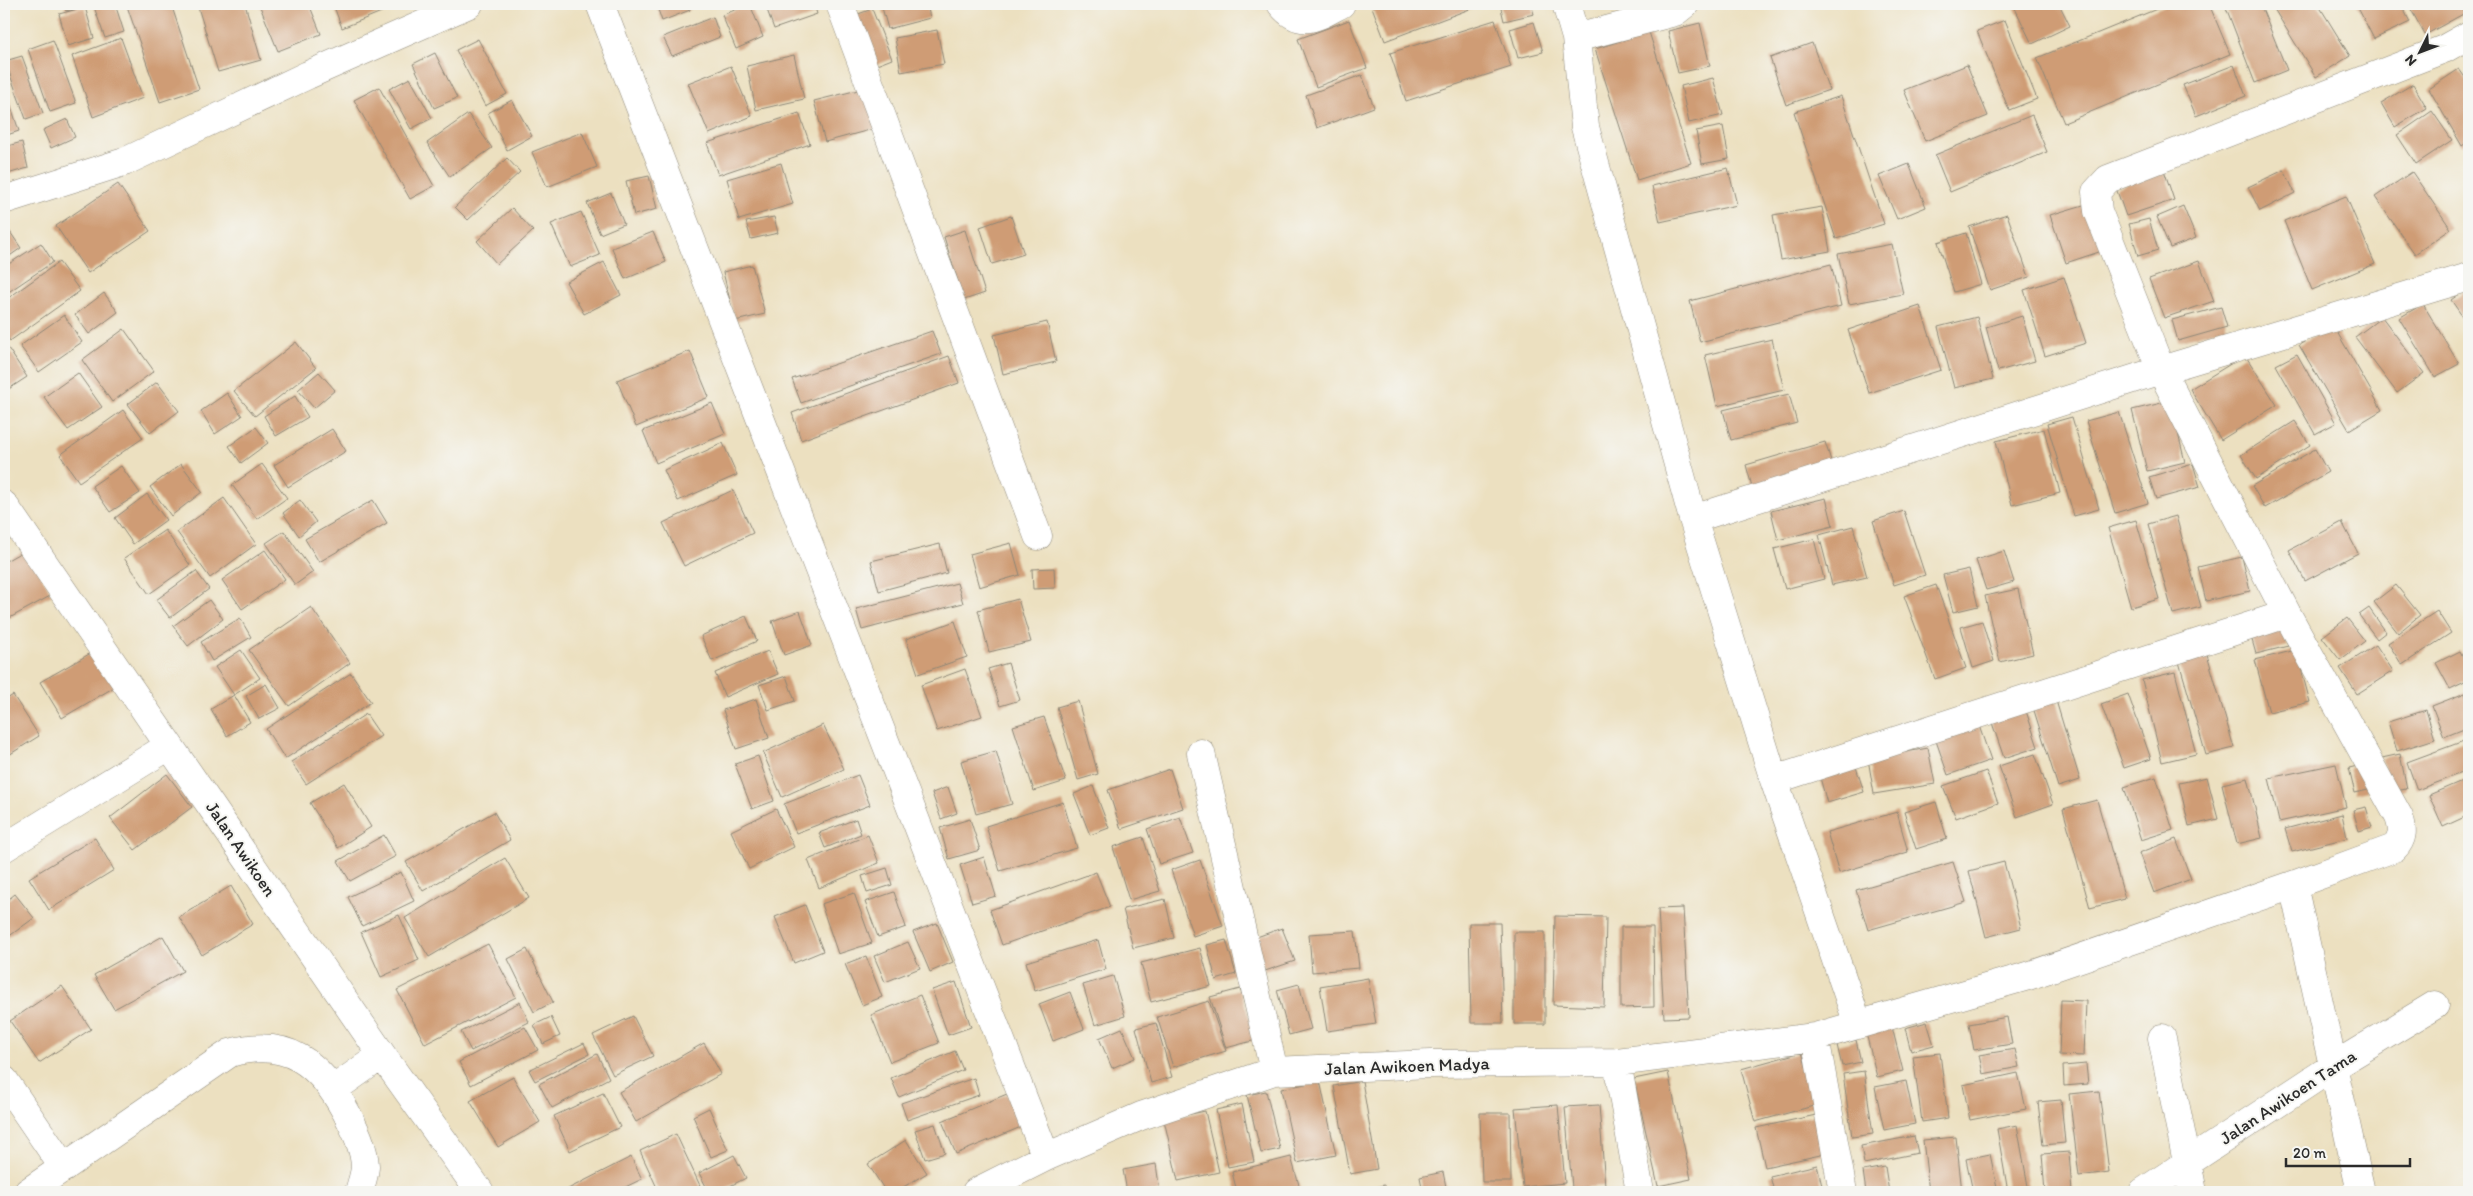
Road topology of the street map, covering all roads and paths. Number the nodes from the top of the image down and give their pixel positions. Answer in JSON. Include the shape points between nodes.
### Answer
{"nodes":[{"id":1,"x":469,"y":4,"type":"edge"},
{"id":2,"x":600,"y":4,"type":"edge"},
{"id":3,"x":840,"y":4,"type":"edge"},
{"id":4,"x":1281,"y":4,"type":"edge"},
{"id":5,"x":1341,"y":4,"type":"edge"},
{"id":6,"x":1566,"y":4,"type":"edge"},
{"id":7,"x":1685,"y":4,"type":"edge"},
{"id":8,"x":2469,"y":35,"type":"edge"},
{"id":9,"x":1576,"y":38,"type":"junction"},
{"id":10,"x":4,"y":200,"type":"edge"},
{"id":11,"x":2469,"y":277,"type":"edge"},
{"id":12,"x":2161,"y":370,"type":"junction"},
{"id":13,"x":6,"y":514,"type":"edge"},
{"id":14,"x":1693,"y":519,"type":"junction"},
{"id":15,"x":1038,"y":536,"type":"dead end"},
{"id":16,"x":2287,"y":614,"type":"junction"},
{"id":17,"x":169,"y":746,"type":"junction"},
{"id":18,"x":1201,"y":753,"type":"dead end"},
{"id":19,"x":1774,"y":780,"type":"junction"},
{"id":20,"x":4,"y":848,"type":"edge"},
{"id":21,"x":2293,"y":886,"type":"junction"},
{"id":22,"x":2435,"y":1005,"type":"dead end"},
{"id":23,"x":1858,"y":1024,"type":"junction"},
{"id":24,"x":1815,"y":1037,"type":"junction"},
{"id":25,"x":2162,"y":1038,"type":"dead end"},
{"id":26,"x":382,"y":1055,"type":"junction"},
{"id":27,"x":1617,"y":1062,"type":"junction"},
{"id":28,"x":2334,"y":1066,"type":"junction"},
{"id":29,"x":1274,"y":1071,"type":"junction"},
{"id":30,"x":4,"y":1080,"type":"edge"},
{"id":31,"x":334,"y":1088,"type":"junction"},
{"id":32,"x":1046,"y":1157,"type":"junction"},
{"id":33,"x":2187,"y":1164,"type":"junction"},
{"id":34,"x":64,"y":1168,"type":"junction"},
{"id":35,"x":28,"y":1192,"type":"edge"},
{"id":36,"x":359,"y":1192,"type":"edge"},
{"id":37,"x":480,"y":1192,"type":"edge"},
{"id":38,"x":976,"y":1192,"type":"edge"},
{"id":39,"x":1640,"y":1192,"type":"edge"},
{"id":40,"x":1843,"y":1192,"type":"edge"},
{"id":41,"x":2143,"y":1192,"type":"edge"},
{"id":42,"x":2193,"y":1192,"type":"edge"},
{"id":43,"x":2361,"y":1192,"type":"edge"}],
"edges":[{"from":1,"to":10,"type":"street","via":[[124,162]]},
{"from":2,"to":32,"type":"street"},
{"from":3,"to":15,"type":"street"},
{"from":4,"to":5,"type":"street","via":[[1288,13],[1299,18],[1311,18]]},
{"from":6,"to":9,"type":"street"},
{"from":7,"to":9,"type":"street","via":[[1674,12]]},
{"from":8,"to":12,"type":"street","name":"Jalan Awikoen Madya","via":[[2444,49],[2108,179],[2101,185],[2096,192],[2098,211]]},
{"from":9,"to":14,"type":"street","via":[[1585,127]]},
{"from":11,"to":12,"type":"street"},
{"from":12,"to":14,"type":"street"},
{"from":12,"to":16,"type":"street","name":"Jalan Awikoen Madya"},
{"from":13,"to":17,"type":"street","name":"Jalan Awikoen"},
{"from":14,"to":19,"type":"street"},
{"from":16,"to":19,"type":"street"},
{"from":16,"to":21,"type":"street","name":"Jalan Awikoen Madya","via":[[2399,817],[2403,835],[2394,848]]},
{"from":17,"to":20,"type":"street"},
{"from":17,"to":26,"type":"street","name":"Jalan Awikoen"},
{"from":18,"to":29,"type":"street"},
{"from":19,"to":23,"type":"street"},
{"from":21,"to":23,"type":"street","name":"Jalan Awikoen Madya","via":[[2028,976]]},
{"from":21,"to":28,"type":"street"},
{"from":22,"to":28,"type":"street","name":"Jalan Awikoen Tama"},
{"from":23,"to":24,"type":"street","name":"Jalan Awikoen Madya"},
{"from":24,"to":27,"type":"street","name":"Jalan Awikoen Madya"},
{"from":24,"to":40,"type":"street"},
{"from":25,"to":33,"type":"street"},
{"from":26,"to":31,"type":"street"},
{"from":26,"to":37,"type":"street","name":"Jalan Awikoen"},
{"from":27,"to":29,"type":"street","name":"Jalan Awikoen Madya","via":[[1430,1064]]},
{"from":27,"to":39,"type":"street"},
{"from":28,"to":33,"type":"street","name":"Jalan Awikoen Tama"},
{"from":28,"to":43,"type":"street"},
{"from":29,"to":32,"type":"street","name":"Jalan Awikoen Madya","via":[[1140,1116]]},
{"from":30,"to":34,"type":"street"},
{"from":31,"to":34,"type":"street","via":[[311,1064],[292,1053],[271,1048],[249,1048],[230,1053]]},
{"from":31,"to":36,"type":"street","via":[[359,1135],[365,1167]]},
{"from":32,"to":38,"type":"street","name":"Jalan Awikoen Madya"},
{"from":33,"to":41,"type":"street","name":"Jalan Awikoen Tama"},
{"from":33,"to":42,"type":"street"},
{"from":34,"to":35,"type":"street"}]}
